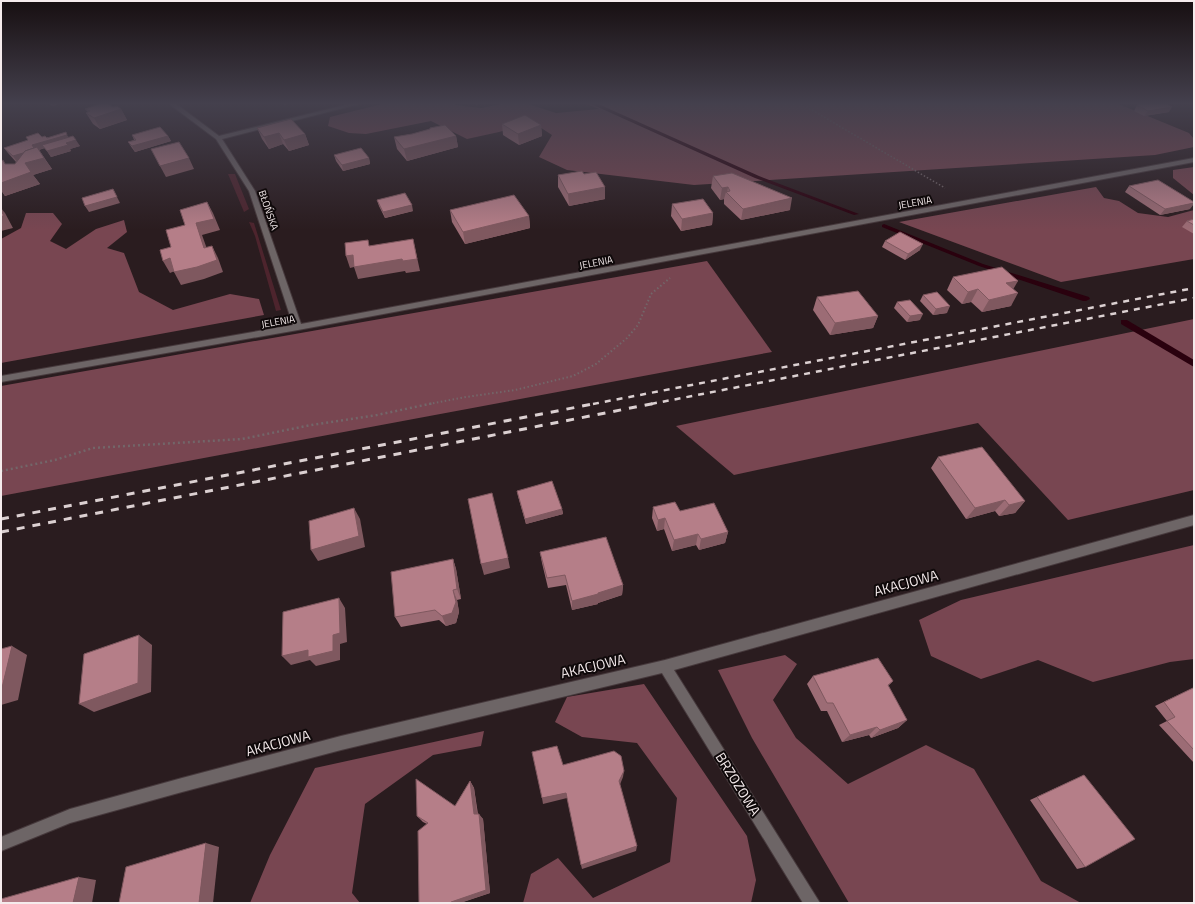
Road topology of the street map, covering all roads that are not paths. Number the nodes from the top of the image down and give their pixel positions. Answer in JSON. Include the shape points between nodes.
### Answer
{"nodes":[{"id":1,"x":223,"y":145,"type":"edge"},
{"id":2,"x":1194,"y":160,"type":"edge"},
{"id":3,"x":298,"y":327,"type":"junction"},
{"id":4,"x":1,"y":379,"type":"edge"},
{"id":5,"x":1194,"y":520,"type":"edge"},
{"id":6,"x":664,"y":666,"type":"junction"},
{"id":7,"x":1,"y":844,"type":"edge"},
{"id":8,"x":812,"y":903,"type":"edge"}],
"edges":[{"from":1,"to":3,"type":"street","name":"BŁOŃSKA","via":[[252,191]]},
{"from":2,"to":3,"type":"street","name":"JELENIA"},
{"from":3,"to":4,"type":"street","name":"JELENIA"},
{"from":5,"to":6,"type":"street","name":"AKACJOWA"},
{"from":6,"to":7,"type":"street","name":"AKACJOWA","via":[[341,743],[182,785],[70,816]]},
{"from":6,"to":8,"type":"street","name":"BRZOZOWA"}]}
